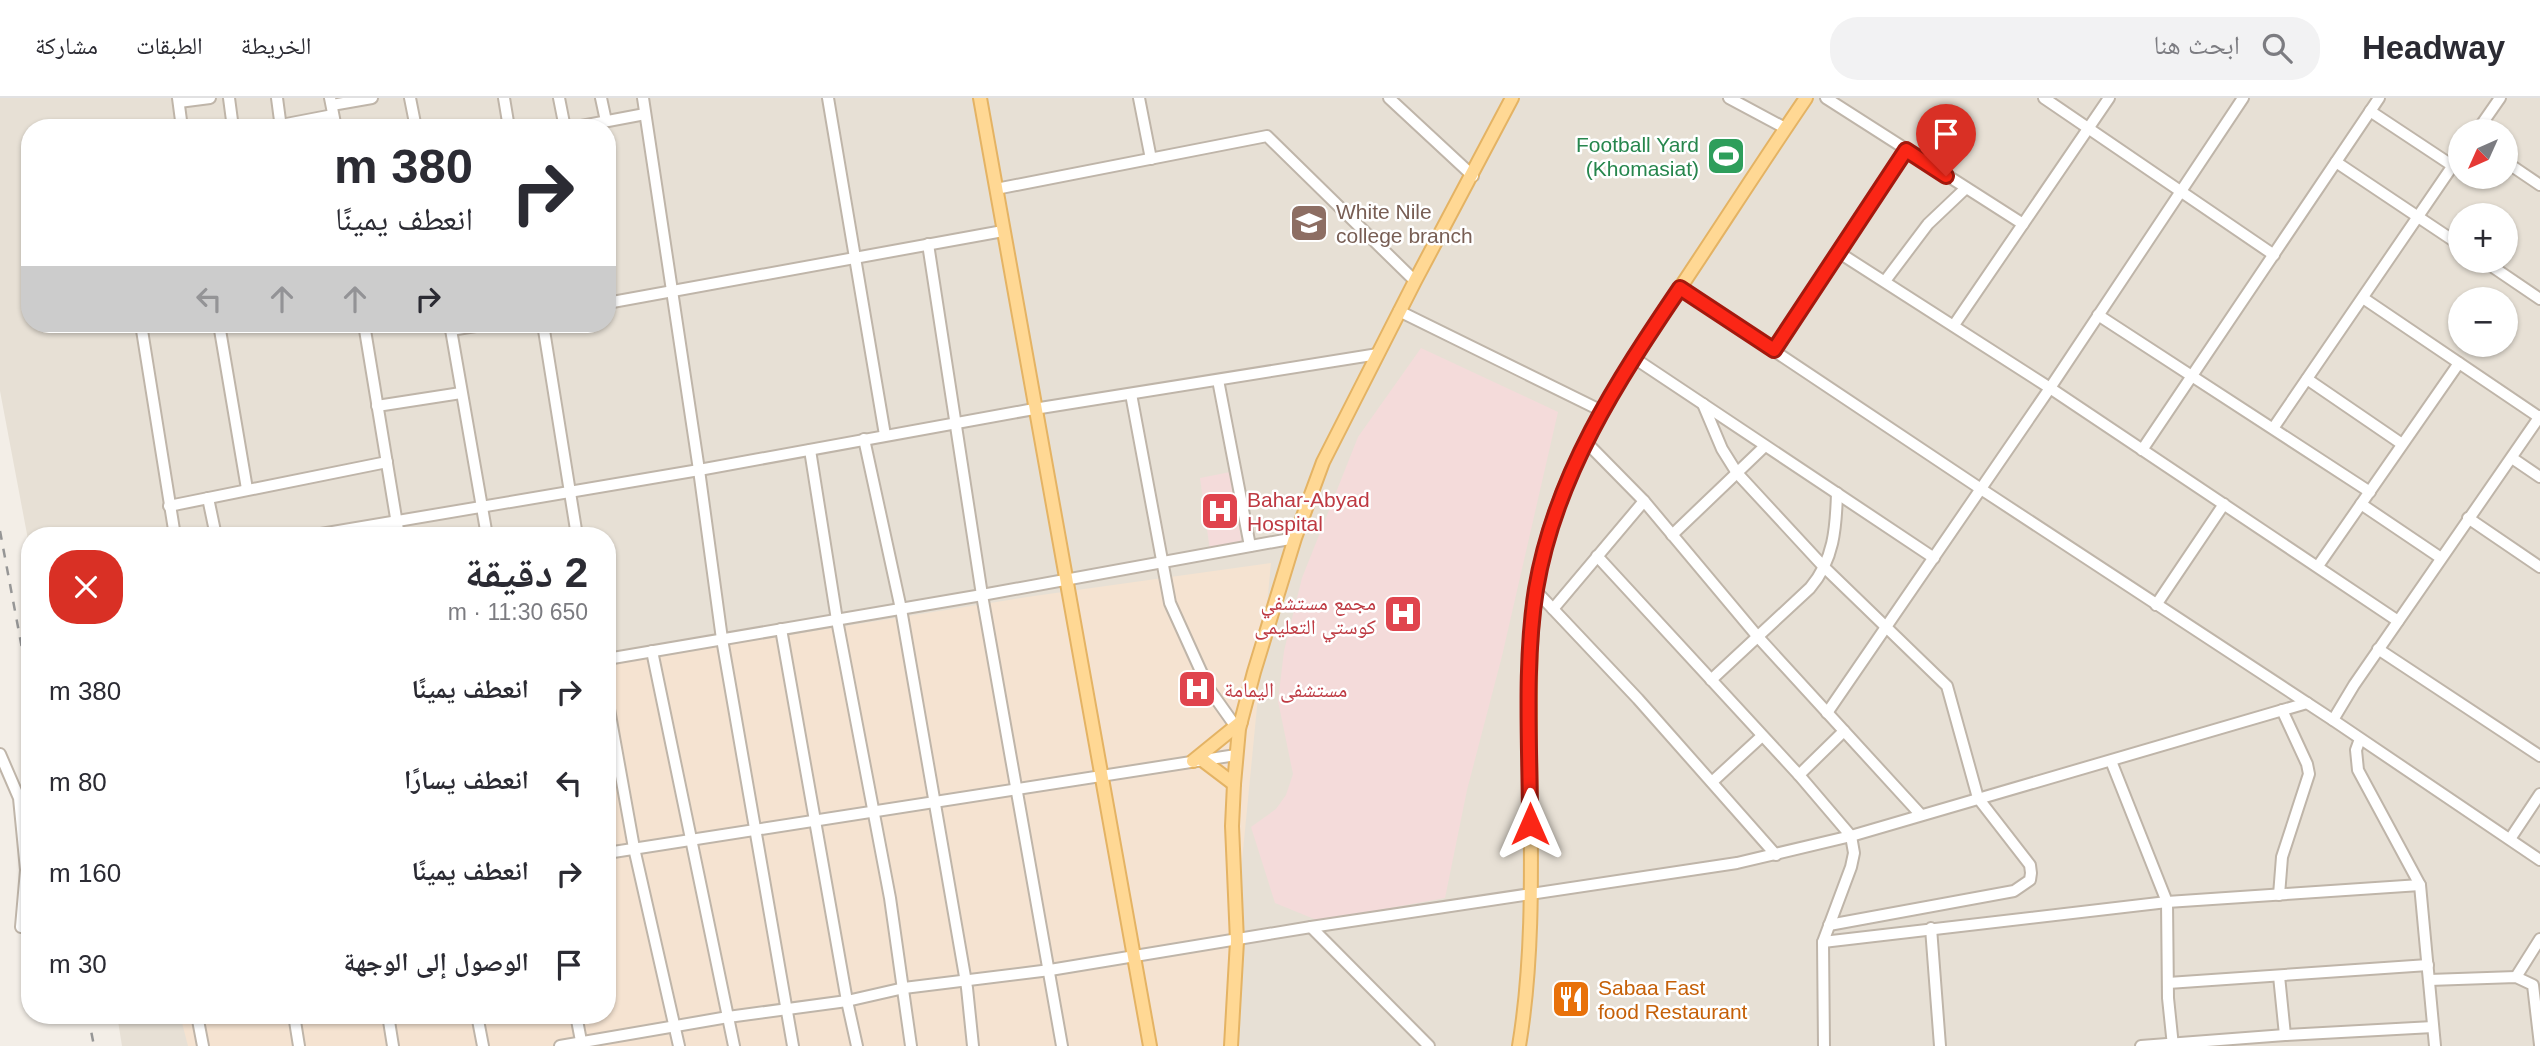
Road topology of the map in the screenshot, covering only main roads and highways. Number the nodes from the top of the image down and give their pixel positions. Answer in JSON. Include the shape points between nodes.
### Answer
{"nodes":[{"id":1,"x":980,"y":98,"type":"edge"},
{"id":2,"x":1512,"y":98,"type":"edge"},
{"id":3,"x":1806,"y":98,"type":"edge"},
{"id":4,"x":1238,"y":724,"type":"junction"},
{"id":5,"x":1234,"y":784,"type":"junction"},
{"id":6,"x":1150,"y":1046,"type":"edge"},
{"id":7,"x":1231,"y":1046,"type":"edge"},
{"id":8,"x":1518,"y":1046,"type":"edge"}],
"edges":[{"from":1,"to":6,"type":"main road"},
{"from":2,"to":4,"type":"main road","via":[[1323,462]]},
{"from":3,"to":8,"type":"main road","via":[[1602,411],[1570,472],[1552,523],[1536,590],[1530,675],[1530,894]]},
{"from":4,"to":5,"type":"main road"},
{"from":4,"to":5,"type":"main road","via":[[1197,760]]},
{"from":5,"to":7,"type":"main road","via":[[1237,941]]}]}
